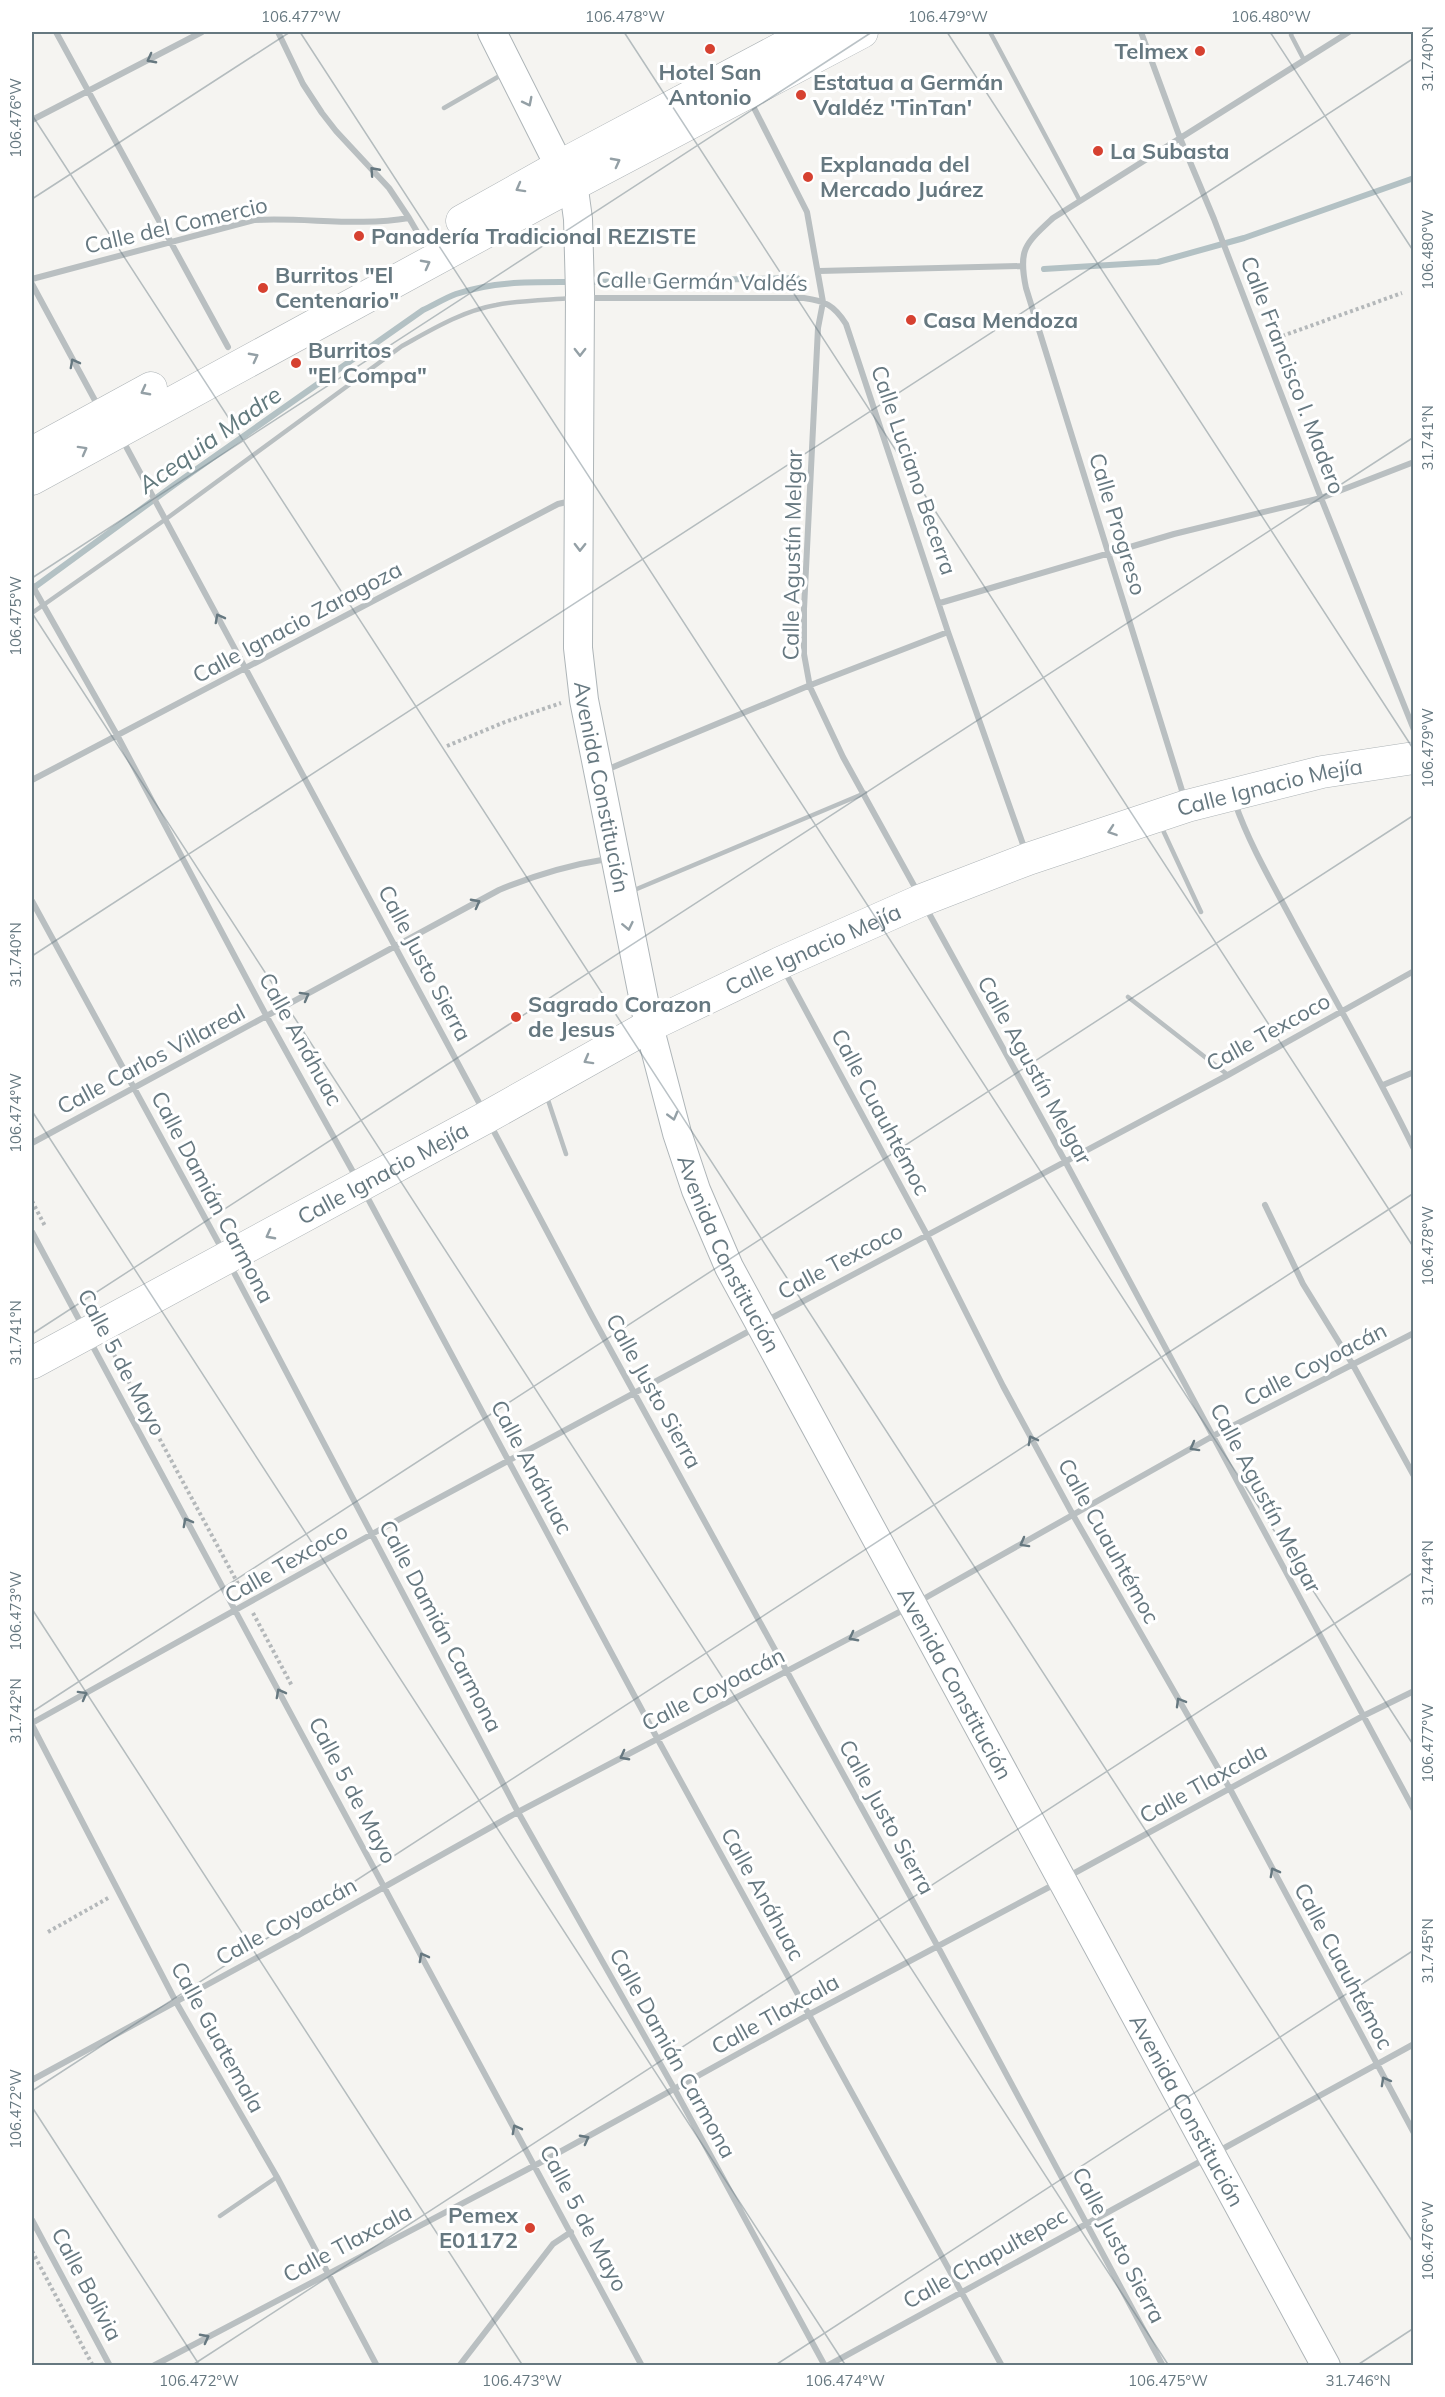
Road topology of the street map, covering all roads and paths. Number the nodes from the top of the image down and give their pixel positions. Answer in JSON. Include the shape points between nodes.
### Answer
{"nodes":[{"id":1,"x":56,"y":32,"type":"edge"},
{"id":2,"x":202,"y":32,"type":"edge"},
{"id":3,"x":278,"y":32,"type":"edge"},
{"id":4,"x":492,"y":32,"type":"edge"},
{"id":5,"x":812,"y":32,"type":"edge"},
{"id":6,"x":862,"y":32,"type":"edge"},
{"id":7,"x":990,"y":32,"type":"edge"},
{"id":8,"x":1141,"y":32,"type":"edge"},
{"id":9,"x":1292,"y":32,"type":"edge"},
{"id":10,"x":1349,"y":32,"type":"edge"},
{"id":11,"x":1304,"y":60,"type":"junction"},
{"id":12,"x":511,"y":70,"type":"junction"},
{"id":13,"x":88,"y":92,"type":"junction"},
{"id":14,"x":752,"y":104,"type":"dead end"},
{"id":15,"x":444,"y":108,"type":"dead end"},
{"id":16,"x":32,"y":120,"type":"edge"},
{"id":17,"x":1180,"y":138,"type":"junction"},
{"id":18,"x":565,"y":176,"type":"junction"},
{"id":19,"x":1080,"y":201,"type":"junction"},
{"id":20,"x":416,"y":230,"type":"junction"},
{"id":21,"x":172,"y":242,"type":"junction"},
{"id":22,"x":1022,"y":266,"type":"junction"},
{"id":23,"x":819,"y":271,"type":"junction"},
{"id":24,"x":32,"y":279,"type":"edge"},
{"id":25,"x":32,"y":284,"type":"edge"},
{"id":26,"x":1402,"y":292,"type":"dead end"},
{"id":27,"x":580,"y":295,"type":"junction"},
{"id":28,"x":823,"y":302,"type":"junction"},
{"id":29,"x":1262,"y":343,"type":"junction"},
{"id":30,"x":228,"y":347,"type":"junction"},
{"id":31,"x":110,"y":423,"type":"junction"},
{"id":32,"x":32,"y":453,"type":"edge"},
{"id":33,"x":1413,"y":462,"type":"edge"},
{"id":34,"x":32,"y":479,"type":"edge"},
{"id":35,"x":1321,"y":498,"type":"junction"},
{"id":36,"x":580,"y":500,"type":"junction"},
{"id":37,"x":166,"y":519,"type":"junction"},
{"id":38,"x":1109,"y":554,"type":"junction"},
{"id":39,"x":32,"y":585,"type":"edge"},
{"id":40,"x":41,"y":602,"type":"junction"},
{"id":41,"x":940,"y":603,"type":"junction"},
{"id":42,"x":32,"y":613,"type":"edge"},
{"id":43,"x":948,"y":632,"type":"junction"},
{"id":44,"x":246,"y":670,"type":"junction"},
{"id":45,"x":810,"y":687,"type":"junction"},
{"id":46,"x":584,"y":700,"type":"junction"},
{"id":47,"x":1413,"y":730,"type":"edge"},
{"id":48,"x":117,"y":735,"type":"junction"},
{"id":49,"x":447,"y":746,"type":"dead end"},
{"id":50,"x":1413,"y":758,"type":"edge"},
{"id":51,"x":597,"y":774,"type":"junction"},
{"id":52,"x":32,"y":780,"type":"edge"},
{"id":53,"x":865,"y":794,"type":"junction"},
{"id":54,"x":1232,"y":795,"type":"junction"},
{"id":55,"x":1187,"y":806,"type":"junction"},
{"id":56,"x":1157,"y":815,"type":"junction"},
{"id":57,"x":614,"y":858,"type":"junction"},
{"id":58,"x":1028,"y":859,"type":"junction"},
{"id":59,"x":622,"y":896,"type":"junction"},
{"id":60,"x":922,"y":900,"type":"junction"},
{"id":61,"x":32,"y":901,"type":"edge"},
{"id":62,"x":1201,"y":912,"type":"dead end"},
{"id":63,"x":395,"y":946,"type":"junction"},
{"id":64,"x":780,"y":963,"type":"junction"},
{"id":65,"x":1413,"y":971,"type":"edge"},
{"id":66,"x":1128,"y":997,"type":"dead end"},
{"id":67,"x":1342,"y":1012,"type":"junction"},
{"id":68,"x":267,"y":1017,"type":"junction"},
{"id":69,"x":649,"y":1026,"type":"junction"},
{"id":70,"x":1413,"y":1072,"type":"edge"},
{"id":71,"x":1228,"y":1075,"type":"junction"},
{"id":72,"x":1383,"y":1085,"type":"junction"},
{"id":73,"x":543,"y":1086,"type":"junction"},
{"id":74,"x":134,"y":1088,"type":"junction"},
{"id":75,"x":487,"y":1118,"type":"junction"},
{"id":76,"x":32,"y":1143,"type":"edge"},
{"id":77,"x":1413,"y":1149,"type":"edge"},
{"id":78,"x":566,"y":1154,"type":"dead end"},
{"id":79,"x":1065,"y":1161,"type":"junction"},
{"id":80,"x":361,"y":1186,"type":"junction"},
{"id":81,"x":1265,"y":1205,"type":"dead end"},
{"id":82,"x":32,"y":1232,"type":"edge"},
{"id":83,"x":927,"y":1235,"type":"junction"},
{"id":84,"x":226,"y":1258,"type":"junction"},
{"id":85,"x":760,"y":1325,"type":"junction"},
{"id":86,"x":1413,"y":1333,"type":"edge"},
{"id":87,"x":86,"y":1334,"type":"junction"},
{"id":88,"x":32,"y":1363,"type":"edge"},
{"id":89,"x":1353,"y":1365,"type":"junction"},
{"id":90,"x":633,"y":1393,"type":"junction"},
{"id":91,"x":1213,"y":1436,"type":"junction"},
{"id":92,"x":508,"y":1461,"type":"junction"},
{"id":93,"x":1413,"y":1476,"type":"edge"},
{"id":94,"x":1073,"y":1515,"type":"junction"},
{"id":95,"x":372,"y":1534,"type":"junction"},
{"id":96,"x":913,"y":1605,"type":"junction"},
{"id":97,"x":236,"y":1612,"type":"junction"},
{"id":98,"x":786,"y":1672,"type":"junction"},
{"id":99,"x":1413,"y":1691,"type":"edge"},
{"id":100,"x":1363,"y":1716,"type":"junction"},
{"id":101,"x":32,"y":1724,"type":"edge"},
{"id":102,"x":657,"y":1738,"type":"junction"},
{"id":103,"x":1230,"y":1789,"type":"junction"},
{"id":104,"x":1413,"y":1810,"type":"edge"},
{"id":105,"x":518,"y":1812,"type":"junction"},
{"id":106,"x":1062,"y":1880,"type":"junction"},
{"id":107,"x":385,"y":1887,"type":"junction"},
{"id":108,"x":118,"y":1892,"type":"junction"},
{"id":109,"x":48,"y":1932,"type":"dead end"},
{"id":110,"x":938,"y":1947,"type":"junction"},
{"id":111,"x":176,"y":2002,"type":"junction"},
{"id":112,"x":810,"y":2014,"type":"junction"},
{"id":113,"x":1413,"y":2044,"type":"edge"},
{"id":114,"x":1376,"y":2065,"type":"junction"},
{"id":115,"x":32,"y":2080,"type":"edge"},
{"id":116,"x":675,"y":2090,"type":"junction"},
{"id":117,"x":1413,"y":2133,"type":"edge"},
{"id":118,"x":1212,"y":2155,"type":"junction"},
{"id":119,"x":536,"y":2165,"type":"junction"},
{"id":120,"x":277,"y":2177,"type":"junction"},
{"id":121,"x":220,"y":2216,"type":"dead end"},
{"id":122,"x":32,"y":2220,"type":"edge"},
{"id":123,"x":1087,"y":2223,"type":"junction"},
{"id":124,"x":571,"y":2232,"type":"junction"},
{"id":125,"x":32,"y":2250,"type":"edge"},
{"id":126,"x":328,"y":2272,"type":"junction"},
{"id":127,"x":963,"y":2291,"type":"junction"},
{"id":128,"x":93,"y":2366,"type":"edge"},
{"id":129,"x":110,"y":2366,"type":"edge"},
{"id":130,"x":153,"y":2366,"type":"edge"},
{"id":131,"x":378,"y":2366,"type":"edge"},
{"id":132,"x":459,"y":2366,"type":"edge"},
{"id":133,"x":642,"y":2366,"type":"edge"},
{"id":134,"x":826,"y":2366,"type":"edge"},
{"id":135,"x":1002,"y":2366,"type":"edge"},
{"id":136,"x":1163,"y":2366,"type":"edge"},
{"id":137,"x":1326,"y":2366,"type":"edge"}],
"edges":[{"from":1,"to":13,"type":"street"},
{"from":2,"to":13,"type":"street","one_way":true},
{"from":20,"to":3,"type":"street","one_way":true,"via":[[389,188],[322,113]]},
{"from":4,"to":12,"type":"street","name":"Avenida Constitución"},
{"from":5,"to":18,"type":"main road"},
{"from":18,"to":6,"type":"main road","one_way":true},
{"from":7,"to":19,"type":"lane"},
{"from":8,"to":17,"type":"street","name":"Calle Francisco I. Madero"},
{"from":9,"to":11,"type":"lane"},
{"from":10,"to":11,"type":"street"},
{"from":11,"to":17,"type":"street"},
{"from":12,"to":15,"type":"lane"},
{"from":12,"to":18,"type":"street","name":"Avenida Constitución","one_way":true},
{"from":13,"to":16,"type":"street"},
{"from":13,"to":21,"type":"street"},
{"from":14,"to":23,"type":"street","via":[[807,212]]},
{"from":17,"to":19,"type":"street"},
{"from":17,"to":29,"type":"street","name":"Calle Francisco I. Madero"},
{"from":18,"to":20,"type":"main road","one_way":true},
{"from":18,"to":27,"type":"street","name":"Avenida Constitución","via":[[578,219]]},
{"from":31,"to":18,"type":"main road","one_way":true},
{"from":19,"to":22,"type":"street","name":"Calle Progreso","via":[[1034,235],[1023,252]]},
{"from":20,"to":21,"type":"street","name":"Calle del Comercio","via":[[384,222],[254,220]]},
{"from":20,"to":30,"type":"main road"},
{"from":21,"to":24,"type":"street","name":"Calle del Comercio"},
{"from":21,"to":30,"type":"street"},
{"from":22,"to":23,"type":"street","name":"Calle Germán Valdés"},
{"from":22,"to":38,"type":"street","name":"Calle Progreso"},
{"from":23,"to":28,"type":"street"},
{"from":31,"to":25,"type":"street","name":"Calle Justo Sierra","one_way":true},
{"from":26,"to":29,"type":"path"},
{"from":27,"to":28,"type":"street","name":"Calle Germán Valdés","via":[[804,298]]},
{"from":27,"to":36,"type":"street","name":"Avenida Constitución","one_way":true},
{"from":27,"to":37,"type":"lane","via":[[494,305],[437,326],[402,346]]},
{"from":28,"to":41,"type":"street","name":"Calle Luciano Becerra","via":[[837,310],[846,324]]},
{"from":28,"to":45,"type":"street","name":"Calle Agustín Melgar","via":[[818,328],[804,609],[804,654]]},
{"from":29,"to":35,"type":"street","name":"Calle Francisco I. Madero"},
{"from":30,"to":31,"type":"main road","one_way":true},
{"from":31,"to":32,"type":"main road"},
{"from":34,"to":31,"type":"main road","one_way":true},
{"from":31,"to":37,"type":"street","name":"Calle Justo Sierra"},
{"from":33,"to":35,"type":"street"},
{"from":35,"to":38,"type":"street"},
{"from":35,"to":47,"type":"street","name":"Calle Francisco I. Madero"},
{"from":36,"to":44,"type":"street","name":"Calle Ignacio Zaragoza","via":[[558,504]]},
{"from":36,"to":46,"type":"street","name":"Avenida Constitución","one_way":true,"via":[[578,648]]},
{"from":37,"to":40,"type":"lane"},
{"from":44,"to":37,"type":"street","name":"Calle Justo Sierra","one_way":true},
{"from":38,"to":41,"type":"street"},
{"from":38,"to":55,"type":"street","name":"Calle Progreso"},
{"from":39,"to":40,"type":"street","name":"Calle Anáhuac"},
{"from":40,"to":42,"type":"lane"},
{"from":40,"to":48,"type":"street","name":"Calle Anáhuac"},
{"from":41,"to":43,"type":"street","name":"Calle Luciano Becerra"},
{"from":43,"to":45,"type":"street"},
{"from":43,"to":58,"type":"street","name":"Calle Luciano Becerra"},
{"from":44,"to":48,"type":"street","name":"Calle Ignacio Zaragoza"},
{"from":44,"to":63,"type":"street","name":"Calle Justo Sierra"},
{"from":45,"to":51,"type":"street"},
{"from":45,"to":53,"type":"street","name":"Calle Agustín Melgar"},
{"from":46,"to":49,"type":"path","via":[[526,714]]},
{"from":46,"to":51,"type":"street","name":"Avenida Constitución"},
{"from":48,"to":52,"type":"street","name":"Calle Ignacio Zaragoza"},
{"from":48,"to":68,"type":"street","name":"Calle Anáhuac"},
{"from":50,"to":54,"type":"main road","name":"Calle Ignacio Mejía","via":[[1322,772]]},
{"from":51,"to":57,"type":"street","name":"Avenida Constitución"},
{"from":53,"to":59,"type":"lane"},
{"from":53,"to":60,"type":"street","name":"Calle Agustín Melgar"},
{"from":54,"to":55,"type":"main road","name":"Calle Ignacio Mejía"},
{"from":54,"to":67,"type":"street","via":[[1241,822]]},
{"from":55,"to":56,"type":"main road","name":"Calle Ignacio Mejía"},
{"from":56,"to":58,"type":"main road","name":"Calle Ignacio Mejía","one_way":true},
{"from":56,"to":62,"type":"lane"},
{"from":57,"to":59,"type":"street","name":"Avenida Constitución"},
{"from":63,"to":57,"type":"street","name":"Calle Carlos Villareal","one_way":true,"via":[[533,876]]},
{"from":58,"to":60,"type":"main road","name":"Calle Ignacio Mejía"},
{"from":59,"to":69,"type":"street","name":"Avenida Constitución","one_way":true},
{"from":60,"to":64,"type":"main road","name":"Calle Ignacio Mejía"},
{"from":60,"to":79,"type":"street","name":"Calle Agustín Melgar"},
{"from":61,"to":74,"type":"street","name":"Calle Damián Carmona"},
{"from":68,"to":63,"type":"street","name":"Calle Carlos Villareal","one_way":true},
{"from":63,"to":75,"type":"street","name":"Calle Justo Sierra"},
{"from":64,"to":69,"type":"main road","name":"Calle Ignacio Mejía"},
{"from":64,"to":83,"type":"street","name":"Calle Cuauhtémoc"},
{"from":65,"to":67,"type":"street","name":"Calle Texcoco"},
{"from":66,"to":71,"type":"lane"},
{"from":67,"to":71,"type":"street","name":"Calle Texcoco"},
{"from":67,"to":72,"type":"street"},
{"from":68,"to":74,"type":"street","name":"Calle Carlos Villareal"},
{"from":68,"to":80,"type":"street","name":"Calle Anáhuac"},
{"from":69,"to":73,"type":"main road","name":"Calle Ignacio Mejía","one_way":true},
{"from":69,"to":85,"type":"street","name":"Avenida Constitución","one_way":true,"via":[[696,1190],[729,1267]]},
{"from":70,"to":72,"type":"street"},
{"from":71,"to":79,"type":"street","name":"Calle Texcoco"},
{"from":72,"to":77,"type":"street"},
{"from":73,"to":75,"type":"main road","name":"Calle Ignacio Mejía"},
{"from":73,"to":78,"type":"lane"},
{"from":74,"to":76,"type":"street","name":"Calle Carlos Villareal"},
{"from":74,"to":84,"type":"street","name":"Calle Damián Carmona"},
{"from":75,"to":80,"type":"main road","name":"Calle Ignacio Mejía"},
{"from":75,"to":90,"type":"street","name":"Calle Justo Sierra"},
{"from":79,"to":83,"type":"street","name":"Calle Texcoco"},
{"from":79,"to":91,"type":"street","name":"Calle Agustín Melgar"},
{"from":80,"to":84,"type":"main road","name":"Calle Ignacio Mejía","one_way":true},
{"from":80,"to":92,"type":"street","name":"Calle Anáhuac"},
{"from":81,"to":89,"type":"street","via":[[1303,1284]]},
{"from":82,"to":87,"type":"street","name":"Calle 5 de Mayo"},
{"from":83,"to":85,"type":"street","name":"Calle Texcoco"},
{"from":94,"to":83,"type":"street","name":"Calle Cuauhtémoc","one_way":true},
{"from":84,"to":87,"type":"main road","name":"Calle Ignacio Mejía"},
{"from":84,"to":95,"type":"street","name":"Calle Damián Carmona"},
{"from":85,"to":90,"type":"street","name":"Calle Texcoco"},
{"from":85,"to":96,"type":"street","name":"Avenida Constitución"},
{"from":86,"to":89,"type":"street","name":"Calle Coyoacán"},
{"from":87,"to":88,"type":"main road","name":"Calle Ignacio Mejía"},
{"from":97,"to":87,"type":"street","name":"Calle 5 de Mayo","one_way":true},
{"from":89,"to":91,"type":"street","name":"Calle Coyoacán"},
{"from":89,"to":93,"type":"street"},
{"from":90,"to":92,"type":"street","name":"Calle Texcoco"},
{"from":90,"to":98,"type":"street","name":"Calle Justo Sierra"},
{"from":91,"to":94,"type":"street","name":"Calle Coyoacán","one_way":true},
{"from":91,"to":100,"type":"street","name":"Calle Agustín Melgar"},
{"from":92,"to":95,"type":"street","name":"Calle Texcoco"},
{"from":92,"to":102,"type":"street","name":"Calle Anáhuac"},
{"from":94,"to":96,"type":"street","name":"Calle Coyoacán","one_way":true},
{"from":103,"to":94,"type":"street","name":"Calle Cuauhtémoc","one_way":true},
{"from":95,"to":97,"type":"street","name":"Calle Texcoco"},
{"from":95,"to":105,"type":"street","name":"Calle Damián Carmona"},
{"from":96,"to":98,"type":"street","name":"Calle Coyoacán","one_way":true},
{"from":96,"to":106,"type":"street","name":"Avenida Constitución"},
{"from":101,"to":97,"type":"street","name":"Calle Texcoco","one_way":true},
{"from":107,"to":97,"type":"street","name":"Calle 5 de Mayo","one_way":true},
{"from":98,"to":102,"type":"street","name":"Calle Coyoacán"},
{"from":98,"to":110,"type":"street","name":"Calle Justo Sierra"},
{"from":99,"to":100,"type":"street","name":"Calle Tlaxcala"},
{"from":100,"to":103,"type":"street","name":"Calle Tlaxcala"},
{"from":100,"to":104,"type":"street","name":"Calle Agustín Melgar"},
{"from":101,"to":108,"type":"street","name":"Calle Guatemala"},
{"from":102,"to":105,"type":"street","name":"Calle Coyoacán","one_way":true},
{"from":102,"to":112,"type":"street","name":"Calle Anáhuac"},
{"from":103,"to":106,"type":"street","name":"Calle Tlaxcala"},
{"from":114,"to":103,"type":"street","name":"Calle Cuauhtémoc","one_way":true},
{"from":105,"to":107,"type":"street","name":"Calle Coyoacán"},
{"from":105,"to":116,"type":"street","name":"Calle Damián Carmona"},
{"from":106,"to":110,"type":"street","name":"Calle Tlaxcala"},
{"from":106,"to":118,"type":"street","name":"Avenida Constitución"},
{"from":107,"to":111,"type":"street","name":"Calle Coyoacán"},
{"from":119,"to":107,"type":"street","name":"Calle 5 de Mayo","one_way":true},
{"from":108,"to":109,"type":"path"},
{"from":108,"to":111,"type":"street","name":"Calle Guatemala"},
{"from":110,"to":112,"type":"street","name":"Calle Tlaxcala"},
{"from":110,"to":123,"type":"street","name":"Calle Justo Sierra"},
{"from":111,"to":115,"type":"street","name":"Calle Coyoacán"},
{"from":111,"to":120,"type":"street","name":"Calle Guatemala"},
{"from":112,"to":116,"type":"street","name":"Calle Tlaxcala"},
{"from":112,"to":127,"type":"street","name":"Calle Anáhuac"},
{"from":113,"to":114,"type":"street","name":"Calle Chapultepec"},
{"from":117,"to":114,"type":"street","name":"Calle Cuauhtémoc","one_way":true},
{"from":114,"to":118,"type":"street","name":"Calle Chapultepec"},
{"from":119,"to":116,"type":"street","name":"Calle Tlaxcala","one_way":true},
{"from":116,"to":134,"type":"street","name":"Calle Damián Carmona"},
{"from":118,"to":123,"type":"street","name":"Calle Chapultepec"},
{"from":118,"to":137,"type":"street","name":"Avenida Constitución"},
{"from":119,"to":124,"type":"street","name":"Calle 5 de Mayo"},
{"from":119,"to":126,"type":"street","name":"Calle Tlaxcala"},
{"from":120,"to":121,"type":"lane"},
{"from":120,"to":126,"type":"street","name":"Calle Guatemala"},
{"from":122,"to":129,"type":"street","name":"Calle Bolivia"},
{"from":123,"to":127,"type":"street","name":"Calle Chapultepec"},
{"from":123,"to":136,"type":"street","name":"Calle Justo Sierra"},
{"from":124,"to":132,"type":"street","via":[[553,2244]]},
{"from":124,"to":133,"type":"street","name":"Calle 5 de Mayo"},
{"from":125,"to":128,"type":"path"},
{"from":130,"to":126,"type":"street","name":"Calle Tlaxcala","one_way":true},
{"from":126,"to":131,"type":"street","name":"Calle Guatemala"},
{"from":127,"to":134,"type":"street","name":"Calle Chapultepec"},
{"from":127,"to":135,"type":"street","name":"Calle Anáhuac"}]}
